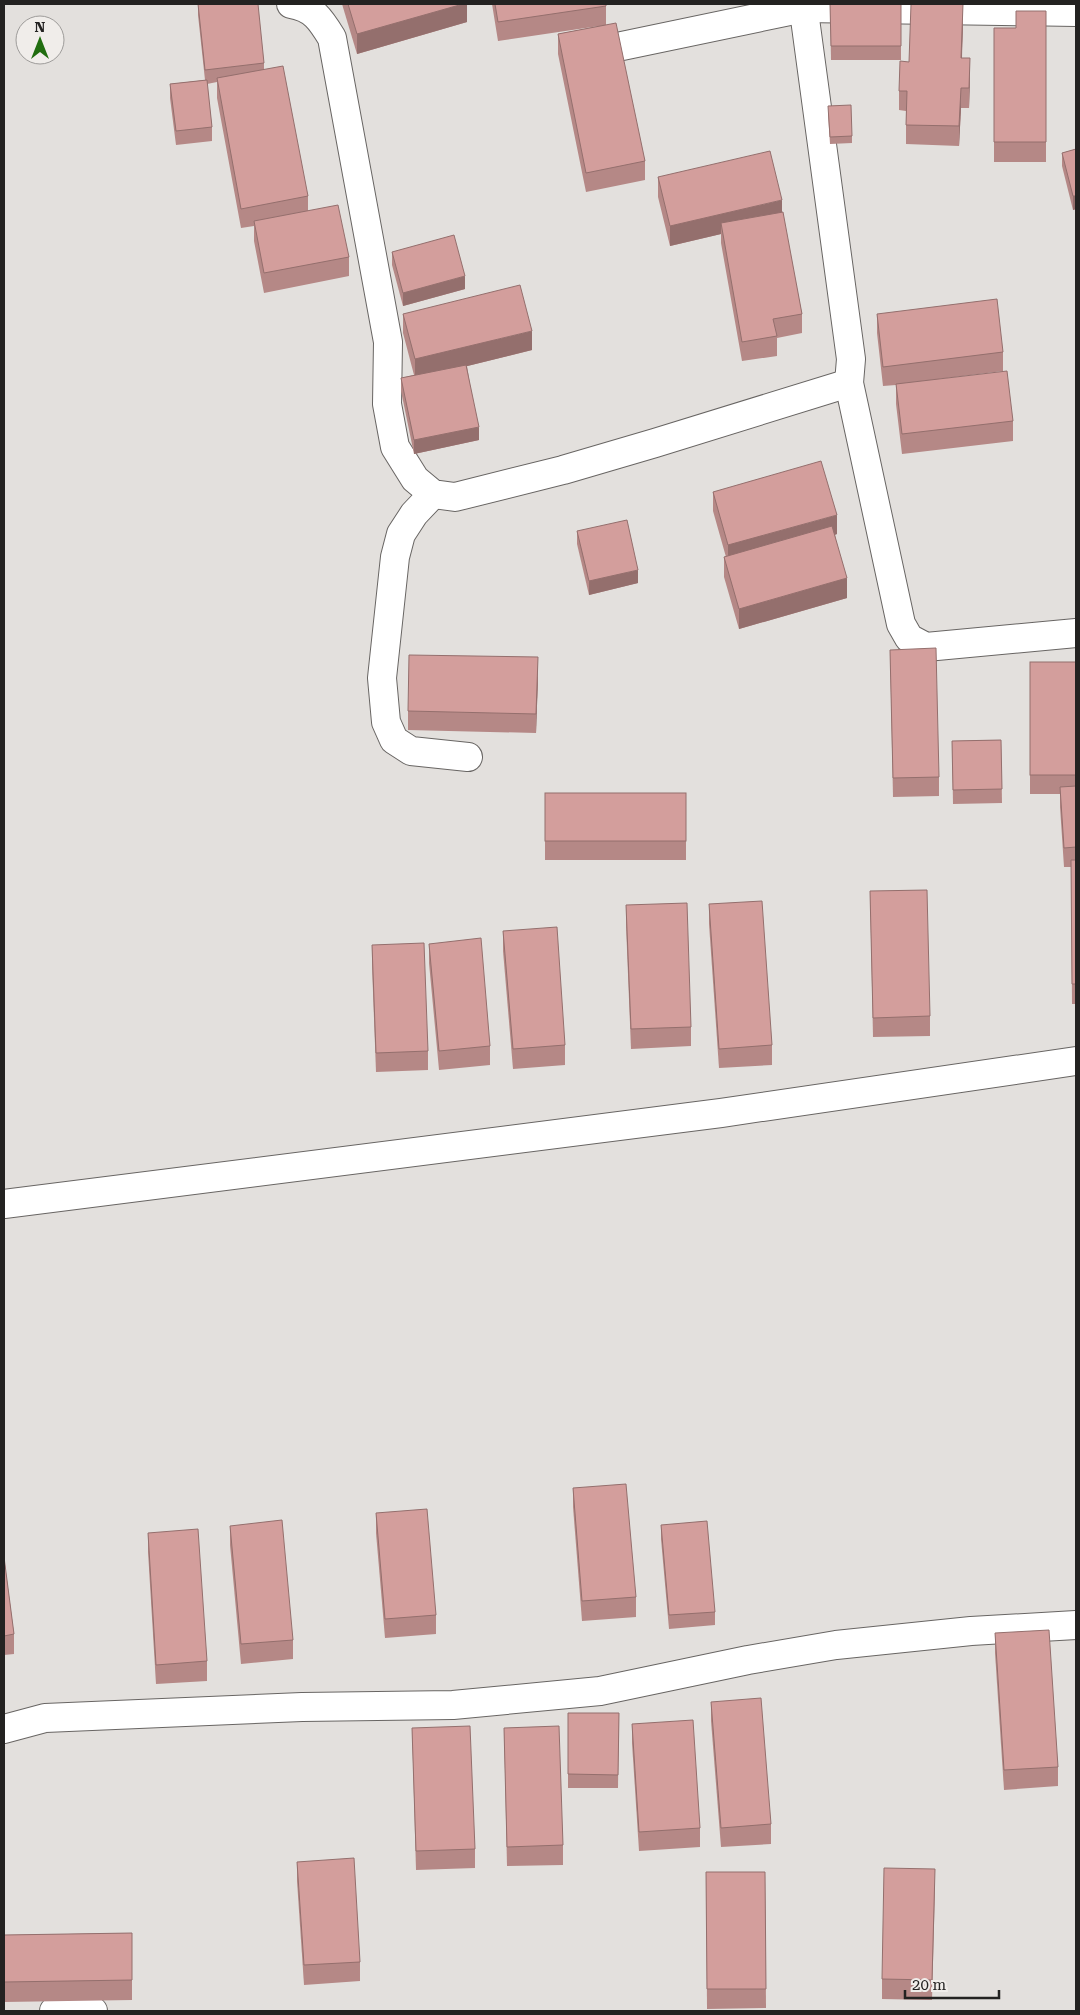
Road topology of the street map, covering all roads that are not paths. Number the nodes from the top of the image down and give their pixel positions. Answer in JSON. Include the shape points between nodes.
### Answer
{"nodes":[{"id":1,"x":290,"y":4,"type":"edge"},
{"id":2,"x":804,"y":6,"type":"edge"},
{"id":3,"x":1076,"y":12,"type":"edge"},
{"id":4,"x":622,"y":46,"type":"edge"},
{"id":5,"x":849,"y":382,"type":"junction"},
{"id":6,"x":433,"y":494,"type":"junction"},
{"id":7,"x":1076,"y":634,"type":"edge"},
{"id":8,"x":468,"y":757,"type":"dead end"},
{"id":9,"x":1076,"y":1062,"type":"edge"},
{"id":10,"x":4,"y":1204,"type":"edge"},
{"id":11,"x":1076,"y":1625,"type":"edge"},
{"id":12,"x":4,"y":1729,"type":"edge"},
{"id":13,"x":54,"y":2011,"type":"edge"},
{"id":14,"x":93,"y":2011,"type":"edge"}],
"edges":[{"from":1,"to":6,"type":"street","via":[[299,5],[319,17],[332,38],[388,342],[387,404],[395,447],[415,478]]},
{"from":2,"to":3,"type":"street"},
{"from":2,"to":4,"type":"street"},
{"from":2,"to":5,"type":"street","via":[[849,342]]},
{"from":5,"to":6,"type":"street","via":[[563,470],[455,497]]},
{"from":5,"to":7,"type":"street","via":[[901,624],[909,638],[926,647]]},
{"from":6,"to":8,"type":"street","via":[[401,534],[395,557],[382,678],[386,722],[394,740],[412,751]]},
{"from":9,"to":10,"type":"street","via":[[721,1113]]},
{"from":11,"to":12,"type":"street","via":[[971,1631],[836,1645],[600,1690],[453,1705],[302,1707],[45,1718]]},
{"from":13,"to":14,"type":"street"}]}
